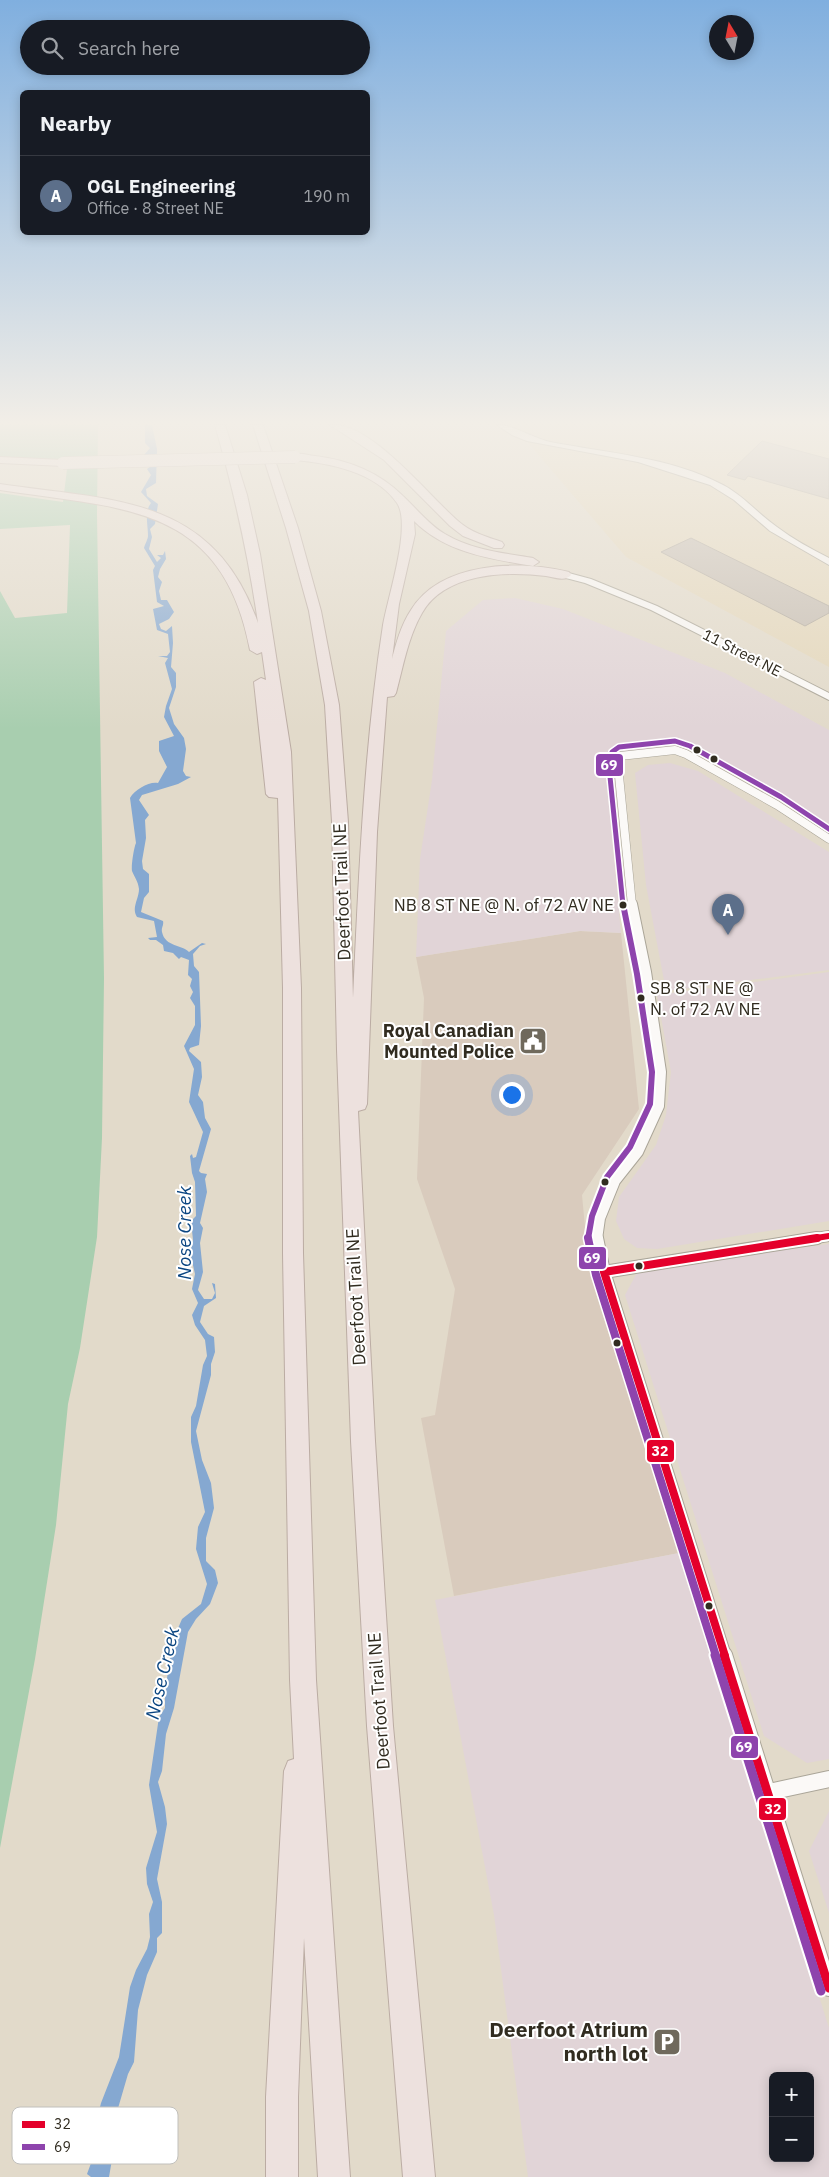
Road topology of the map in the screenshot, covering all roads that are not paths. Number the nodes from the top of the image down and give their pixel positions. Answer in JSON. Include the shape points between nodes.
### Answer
{"nodes":[{"id":1,"x":180,"y":527,"type":"edge"},
{"id":2,"x":248,"y":527,"type":"edge"},
{"id":3,"x":292,"y":527,"type":"edge"},
{"id":4,"x":409,"y":527,"type":"edge"},
{"id":5,"x":426,"y":527,"type":"edge"},
{"id":6,"x":459,"y":527,"type":"edge"},
{"id":7,"x":774,"y":527,"type":"edge"},
{"id":8,"x":829,"y":562,"type":"edge"},
{"id":9,"x":562,"y":570,"type":"junction"},
{"id":10,"x":829,"y":697,"type":"edge"},
{"id":11,"x":376,"y":743,"type":"junction"},
{"id":12,"x":829,"y":839,"type":"edge"},
{"id":13,"x":289,"y":886,"type":"junction"},
{"id":14,"x":350,"y":1141,"type":"junction"},
{"id":15,"x":829,"y":1236,"type":"edge"},
{"id":16,"x":604,"y":1272,"type":"junction"},
{"id":17,"x":303,"y":1680,"type":"junction"},
{"id":18,"x":829,"y":1779,"type":"edge"},
{"id":19,"x":769,"y":1792,"type":"junction"},
{"id":20,"x":829,"y":1988,"type":"edge"},
{"id":21,"x":282,"y":2177,"type":"edge"},
{"id":22,"x":334,"y":2177,"type":"edge"},
{"id":23,"x":419,"y":2177,"type":"edge"}],
"edges":[{"from":1,"to":13,"type":"highway","via":[[212,552],[232,576],[248,610],[257,647],[279,856]]},
{"from":2,"to":13,"type":"highway","via":[[284,752]]},
{"from":3,"to":14,"type":"highway","name":"Deerfoot Trail NE","via":[[315,611],[332,705],[340,822]]},
{"from":4,"to":11,"type":"highway","via":[[390,625]]},
{"from":5,"to":9,"type":"highway","via":[[460,544]]},
{"from":6,"to":9,"type":"highway"},
{"from":7,"to":8,"type":"street"},
{"from":9,"to":10,"type":"street","name":"11 Street NE","via":[[654,608]]},
{"from":9,"to":11,"type":"highway","via":[[483,573],[454,582],[426,599],[416,612],[405,641]]},
{"from":11,"to":14,"type":"highway","via":[[369,832],[359,1100]]},
{"from":12,"to":16,"type":"street","via":[[774,803],[675,750],[620,756],[618,766],[629,889],[661,1072],[659,1106],[638,1152],[615,1181],[600,1218],[597,1238]]},
{"from":13,"to":17,"type":"highway"},
{"from":14,"to":23,"type":"highway","name":"Deerfoot Trail NE","via":[[380,1726]]},
{"from":15,"to":16,"type":"street"},
{"from":16,"to":19,"type":"street"},
{"from":17,"to":21,"type":"highway","via":[[282,2097]]},
{"from":17,"to":22,"type":"highway"},
{"from":18,"to":19,"type":"street"},
{"from":19,"to":20,"type":"street"}]}
